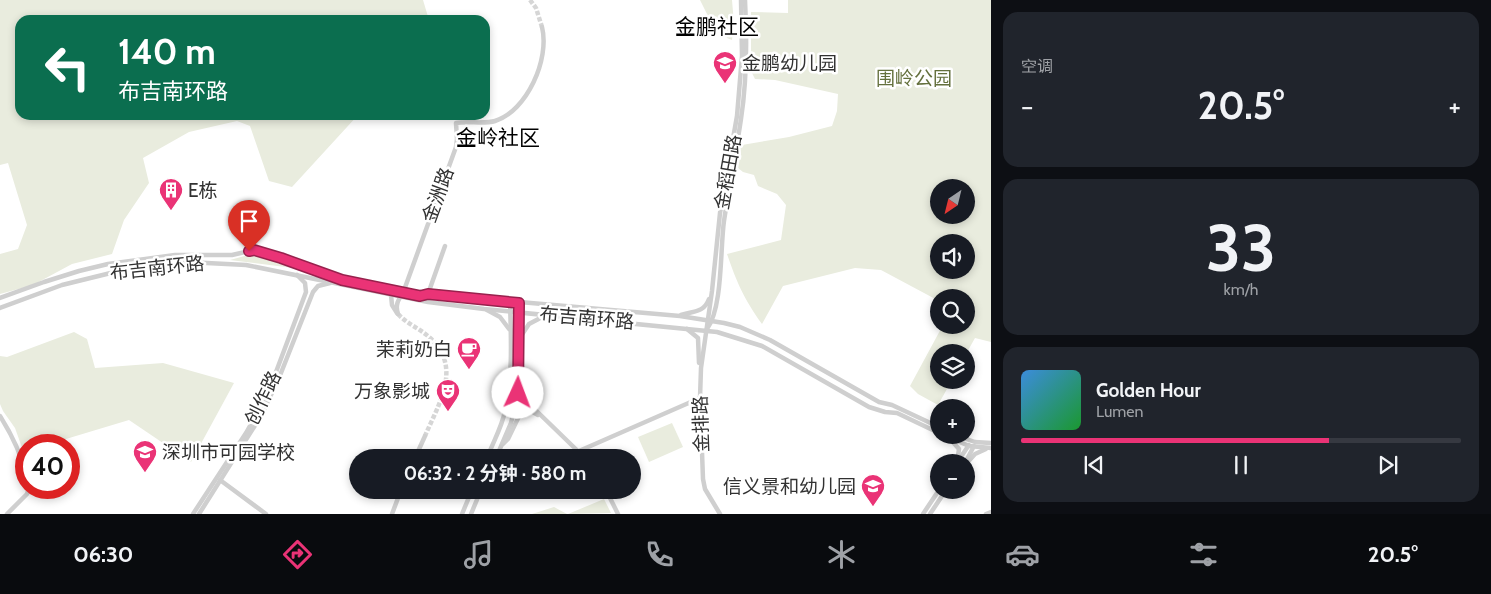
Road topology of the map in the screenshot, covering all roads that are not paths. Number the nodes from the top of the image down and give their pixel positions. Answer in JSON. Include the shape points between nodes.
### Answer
{"nodes":[{"id":1,"x":741,"y":0,"type":"edge"},
{"id":2,"x":745,"y":0,"type":"edge"},
{"id":3,"x":542,"y":27,"type":"tunnel mouth"},
{"id":4,"x":445,"y":246,"type":"dead end"},
{"id":5,"x":295,"y":274,"type":"junction"},
{"id":6,"x":332,"y":283,"type":"junction"},
{"id":7,"x":712,"y":291,"type":"junction"},
{"id":8,"x":402,"y":294,"type":"junction"},
{"id":9,"x":428,"y":294,"type":"junction"},
{"id":10,"x":391,"y":295,"type":"junction"},
{"id":11,"x":0,"y":298,"type":"edge"},
{"id":12,"x":510,"y":302,"type":"junction"},
{"id":13,"x":519,"y":303,"type":"junction"},
{"id":14,"x":0,"y":308,"type":"edge"},
{"id":15,"x":484,"y":309,"type":"junction"},
{"id":16,"x":510,"y":311,"type":"junction"},
{"id":17,"x":519,"y":312,"type":"junction"},
{"id":18,"x":548,"y":314,"type":"junction"},
{"id":19,"x":680,"y":316,"type":"junction"},
{"id":20,"x":710,"y":320,"type":"junction"},
{"id":21,"x":683,"y":327,"type":"junction"},
{"id":22,"x":510,"y":330,"type":"junction"},
{"id":23,"x":706,"y":331,"type":"junction"},
{"id":24,"x":519,"y":340,"type":"junction"},
{"id":25,"x":701,"y":368,"type":"junction"},
{"id":26,"x":277,"y":377,"type":"junction"},
{"id":27,"x":518,"y":393,"type":"junction"},
{"id":28,"x":700,"y":398,"type":"junction"},
{"id":29,"x":0,"y":416,"type":"edge"},
{"id":30,"x":545,"y":418,"type":"junction"},
{"id":31,"x":930,"y":423,"type":"edge"},
{"id":32,"x":930,"y":429,"type":"edge"},
{"id":33,"x":425,"y":436,"type":"tunnel mouth"},
{"id":34,"x":15,"y":442,"type":"edge"},
{"id":35,"x":991,"y":443,"type":"edge"},
{"id":36,"x":972,"y":444,"type":"junction"},
{"id":37,"x":975,"y":444,"type":"edge"},
{"id":38,"x":500,"y":447,"type":"joint"},
{"id":39,"x":989,"y":448,"type":"edge"},
{"id":40,"x":419,"y":449,"type":"edge"},
{"id":41,"x":491,"y":449,"type":"edge"},
{"id":42,"x":577,"y":449,"type":"edge"},
{"id":43,"x":584,"y":449,"type":"edge"},
{"id":44,"x":964,"y":454,"type":"edge"},
{"id":45,"x":969,"y":454,"type":"edge"},
{"id":46,"x":975,"y":455,"type":"edge"},
{"id":47,"x":219,"y":479,"type":"junction"},
{"id":48,"x":22,"y":499,"type":"edge"},
{"id":49,"x":398,"y":499,"type":"edge"},
{"id":50,"x":468,"y":499,"type":"edge"},
{"id":51,"x":478,"y":499,"type":"edge"},
{"id":52,"x":610,"y":499,"type":"edge"},
{"id":53,"x":933,"y":499,"type":"edge"},
{"id":54,"x":940,"y":499,"type":"edge"},
{"id":55,"x":991,"y":512,"type":"edge"},
{"id":56,"x":9,"y":514,"type":"edge"},
{"id":57,"x":193,"y":514,"type":"edge"},
{"id":58,"x":199,"y":514,"type":"edge"},
{"id":59,"x":266,"y":514,"type":"edge"},
{"id":60,"x":392,"y":514,"type":"edge"},
{"id":61,"x":462,"y":514,"type":"edge"},
{"id":62,"x":471,"y":514,"type":"edge"},
{"id":63,"x":618,"y":514,"type":"edge"},
{"id":64,"x":720,"y":514,"type":"edge"},
{"id":65,"x":923,"y":514,"type":"edge"},
{"id":66,"x":930,"y":514,"type":"edge"},
{"id":67,"x":986,"y":514,"type":"edge"}],
"edges":[{"from":1,"to":7,"type":"street","name":"金稻田路","via":[[739,96]]},
{"from":2,"to":20,"type":"street","name":"金稻田路","via":[[746,44],[741,117]]},
{"from":3,"to":8,"type":"street","name":"金洲路","via":[[543,52],[533,84],[522,101],[492,122],[456,122],[456,147]]},
{"from":4,"to":9,"type":"street"},
{"from":5,"to":6,"type":"street","name":"布吉南环路"},
{"from":5,"to":14,"type":"street","name":"布吉南环路","via":[[214,262],[162,264],[123,269],[62,285]]},
{"from":5,"to":26,"type":"street","name":"创作路","via":[[305,283],[306,292]]},
{"from":6,"to":10,"type":"street","name":"布吉南环路"},
{"from":6,"to":26,"type":"street","name":"创作路","via":[[318,286],[313,292]]},
{"from":7,"to":19,"type":"street","via":[[703,309]]},
{"from":7,"to":20,"type":"street","name":"金稻田路"},
{"from":8,"to":9,"type":"street","name":"布吉南环路"},
{"from":8,"to":10,"type":"street","name":"布吉南环路"},
{"from":8,"to":10,"type":"street","via":[[397,305],[398,314],[392,305]]},
{"from":8,"to":11,"type":"street","name":"布吉南环路","via":[[342,280],[254,250],[232,256],[175,255],[108,264]]},
{"from":8,"to":15,"type":"street","name":"布吉南环路"},
{"from":9,"to":12,"type":"street","name":"布吉南环路"},
{"from":12,"to":13,"type":"street","name":"布吉南环路"},
{"from":12,"to":16,"type":"street"},
{"from":13,"to":17,"type":"street"},
{"from":13,"to":19,"type":"street","name":"布吉南环路"},
{"from":15,"to":16,"type":"street","name":"布吉南环路"},
{"from":15,"to":22,"type":"street","via":[[500,317]]},
{"from":16,"to":17,"type":"street","name":"布吉南环路"},
{"from":16,"to":22,"type":"street"},
{"from":17,"to":18,"type":"street","name":"布吉南环路"},
{"from":17,"to":24,"type":"street"},
{"from":18,"to":21,"type":"street","name":"布吉南环路"},
{"from":18,"to":24,"type":"street","via":[[529,324]]},
{"from":19,"to":20,"type":"street","name":"布吉南环路"},
{"from":20,"to":23,"type":"street","name":"金稻田路"},
{"from":20,"to":31,"type":"street","via":[[763,337],[879,402]]},
{"from":21,"to":23,"type":"street","name":"布吉南环路"},
{"from":21,"to":25,"type":"street","via":[[698,338]]},
{"from":22,"to":41,"type":"street","via":[[509,388],[503,420]]},
{"from":23,"to":25,"type":"street","name":"金排路"},
{"from":23,"to":32,"type":"street","name":"布吉南环路","via":[[762,346],[869,407],[897,413]]},
{"from":24,"to":27,"type":"street"},
{"from":25,"to":28,"type":"street","name":"金排路"},
{"from":26,"to":47,"type":"street","name":"创作路"},
{"from":27,"to":30,"type":"street"},
{"from":27,"to":38,"type":"street","via":[[511,422]]},
{"from":28,"to":43,"type":"street"},
{"from":28,"to":64,"type":"street","name":"金排路","via":[[703,479],[705,489]]},
{"from":29,"to":34,"type":"street"},
{"from":30,"to":38,"type":"street","via":[[522,410],[508,439]]},
{"from":30,"to":42,"type":"street"},
{"from":33,"to":40,"type":"street"},
{"from":35,"to":37,"type":"street"},
{"from":36,"to":39,"type":"street"},
{"from":36,"to":44,"type":"street"},
{"from":36,"to":45,"type":"street"},
{"from":39,"to":46,"type":"street"},
{"from":47,"to":57,"type":"street","name":"创作路"},
{"from":47,"to":58,"type":"street","name":"创作路"},
{"from":47,"to":59,"type":"street"},
{"from":48,"to":56,"type":"street"},
{"from":49,"to":60,"type":"street"},
{"from":50,"to":61,"type":"street"},
{"from":51,"to":62,"type":"street"},
{"from":52,"to":63,"type":"street"},
{"from":53,"to":65,"type":"street"},
{"from":54,"to":66,"type":"street"},
{"from":55,"to":67,"type":"street"}]}
